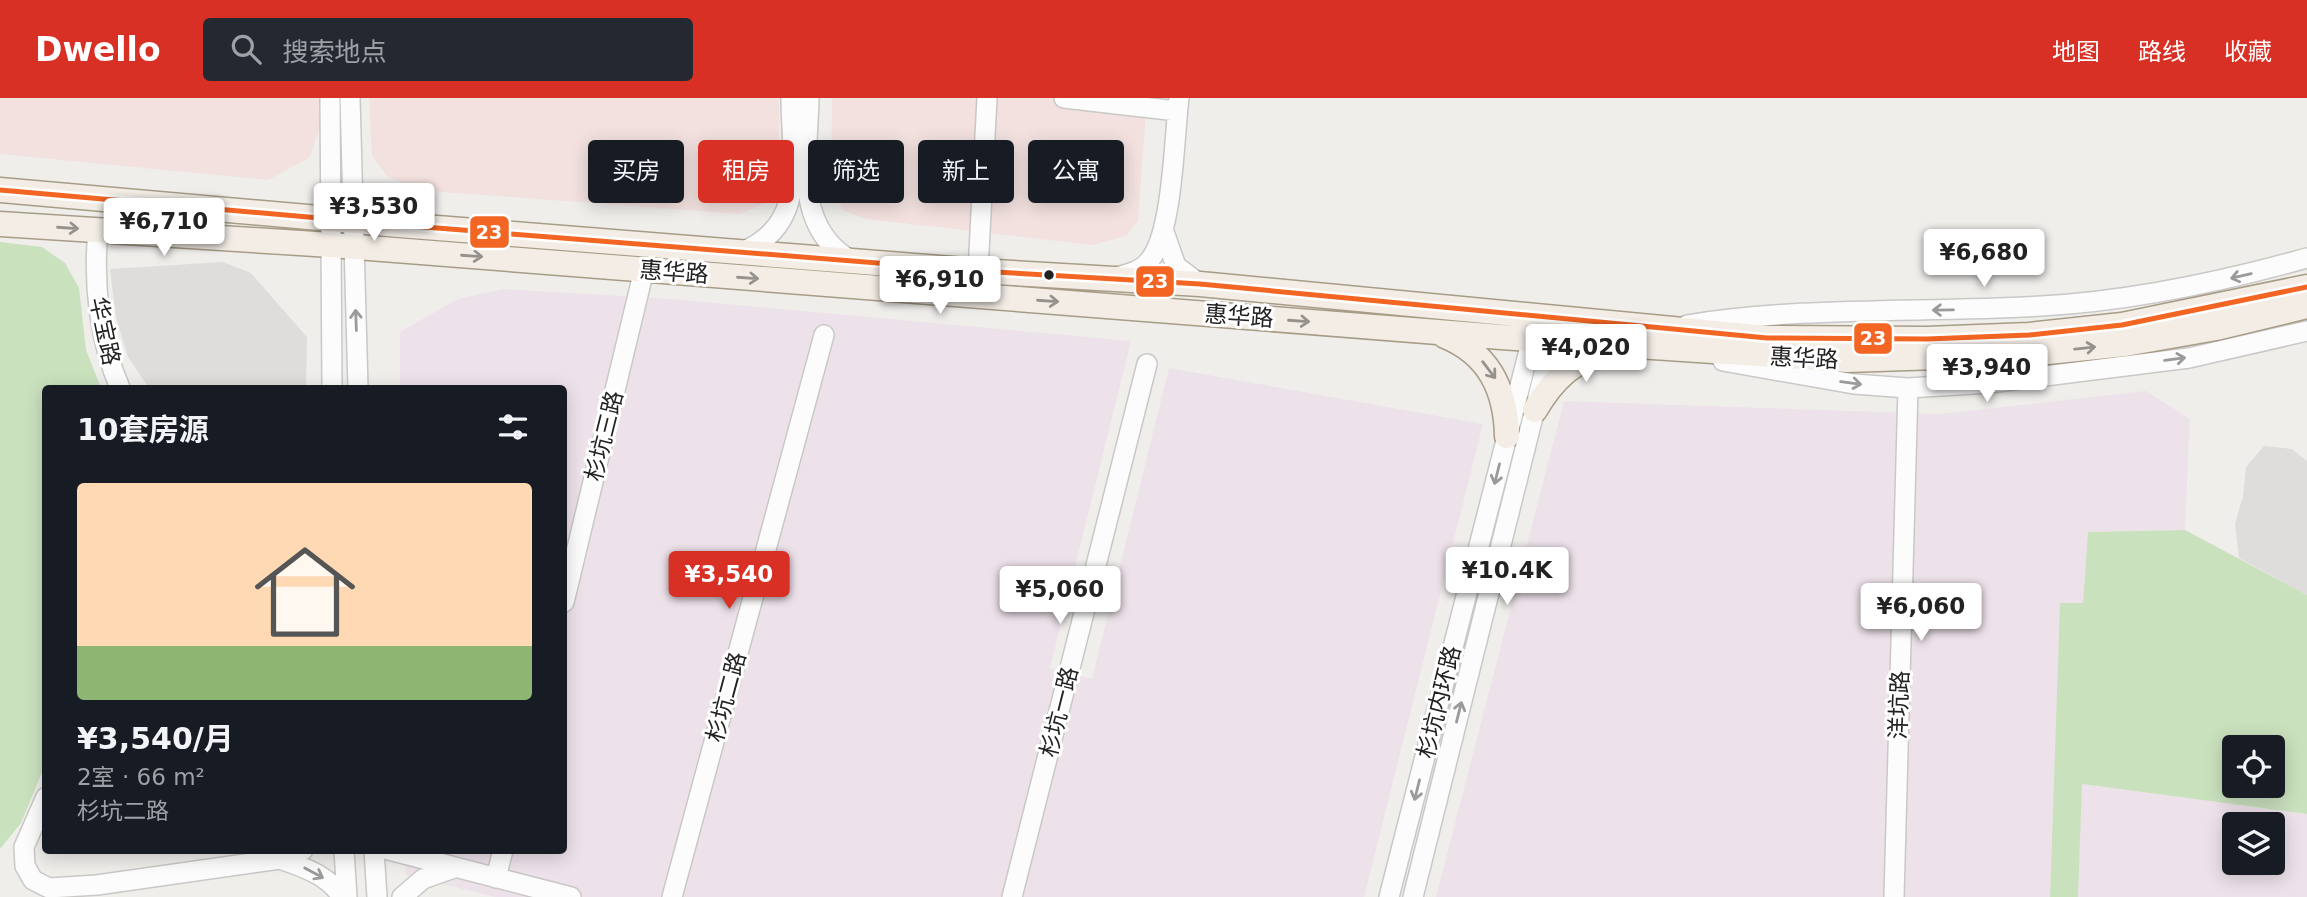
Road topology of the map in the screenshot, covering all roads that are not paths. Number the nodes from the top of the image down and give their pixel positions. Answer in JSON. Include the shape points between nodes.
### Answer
{"nodes":[{"id":1,"x":330,"y":98,"type":"edge"},
{"id":2,"x":350,"y":98,"type":"edge"},
{"id":3,"x":791,"y":98,"type":"edge"},
{"id":4,"x":809,"y":98,"type":"edge"},
{"id":5,"x":987,"y":98,"type":"edge"},
{"id":6,"x":1064,"y":98,"type":"edge"},
{"id":7,"x":1178,"y":104,"type":"edge"},
{"id":8,"x":0,"y":190,"type":"edge"},
{"id":9,"x":342,"y":220,"type":"junction"},
{"id":10,"x":0,"y":224,"type":"edge"},
{"id":11,"x":98,"y":230,"type":"junction"},
{"id":12,"x":1164,"y":232,"type":"junction"},
{"id":13,"x":343,"y":246,"type":"junction"},
{"id":14,"x":744,"y":251,"type":"junction"},
{"id":15,"x":847,"y":258,"type":"junction"},
{"id":16,"x":2307,"y":258,"type":"edge"},
{"id":17,"x":644,"y":270,"type":"junction"},
{"id":18,"x":978,"y":271,"type":"junction"},
{"id":19,"x":1114,"y":278,"type":"junction"},
{"id":20,"x":1200,"y":284,"type":"junction"},
{"id":21,"x":2307,"y":287,"type":"edge"},
{"id":22,"x":2307,"y":306,"type":"edge"},
{"id":23,"x":1546,"y":317,"type":"junction"},
{"id":24,"x":2213,"y":319,"type":"junction"},
{"id":25,"x":2307,"y":331,"type":"edge"},
{"id":26,"x":1434,"y":332,"type":"junction"},
{"id":27,"x":824,"y":335,"type":"dead end"},
{"id":28,"x":1665,"y":339,"type":"junction"},
{"id":29,"x":1542,"y":340,"type":"junction"},
{"id":30,"x":1627,"y":346,"type":"junction"},
{"id":31,"x":1147,"y":364,"type":"dead end"},
{"id":32,"x":119,"y":385,"type":"edge"},
{"id":33,"x":332,"y":385,"type":"edge"},
{"id":34,"x":358,"y":385,"type":"edge"},
{"id":35,"x":1908,"y":388,"type":"junction"},
{"id":36,"x":1535,"y":410,"type":"junction"},
{"id":37,"x":1507,"y":436,"type":"junction"},
{"id":38,"x":567,"y":590,"type":"edge"},
{"id":39,"x":42,"y":806,"type":"edge"},
{"id":40,"x":292,"y":854,"type":"edge"},
{"id":41,"x":344,"y":854,"type":"edge"},
{"id":42,"x":374,"y":854,"type":"edge"},
{"id":43,"x":405,"y":854,"type":"edge"},
{"id":44,"x":502,"y":854,"type":"edge"},
{"id":45,"x":279,"y":859,"type":"junction"},
{"id":46,"x":455,"y":867,"type":"junction"},
{"id":47,"x":496,"y":878,"type":"junction"},
{"id":48,"x":345,"y":897,"type":"edge"},
{"id":49,"x":377,"y":897,"type":"edge"},
{"id":50,"x":402,"y":897,"type":"edge"},
{"id":51,"x":571,"y":897,"type":"edge"},
{"id":52,"x":672,"y":897,"type":"edge"},
{"id":53,"x":1012,"y":897,"type":"edge"},
{"id":54,"x":1389,"y":897,"type":"edge"},
{"id":55,"x":1413,"y":897,"type":"edge"},
{"id":56,"x":1894,"y":897,"type":"edge"}],
"edges":[{"from":1,"to":9,"type":"street"},
{"from":2,"to":9,"type":"street"},
{"from":3,"to":14,"type":"street","via":[[788,211],[765,242]]},
{"from":4,"to":15,"type":"street","via":[[811,215],[831,247]]},
{"from":5,"to":18,"type":"street"},
{"from":6,"to":7,"type":"street"},
{"from":7,"to":12,"type":"street"},
{"from":8,"to":9,"type":"main road","name":"惠华路"},
{"from":9,"to":13,"type":"street"},
{"from":9,"to":14,"type":"main road","name":"惠华路"},
{"from":10,"to":11,"type":"main road","name":"惠华路","one_way":true},
{"from":11,"to":13,"type":"main road","name":"惠华路"},
{"from":11,"to":32,"type":"street","name":"华宝路","via":[[94,271],[104,334]]},
{"from":12,"to":19,"type":"street","via":[[1148,263]]},
{"from":12,"to":20,"type":"street","via":[[1176,266]]},
{"from":13,"to":17,"type":"main road","name":"惠华路","one_way":true},
{"from":13,"to":33,"type":"street"},
{"from":34,"to":13,"type":"street","one_way":true},
{"from":14,"to":15,"type":"main road","name":"惠华路"},
{"from":15,"to":18,"type":"main road","name":"惠华路"},
{"from":16,"to":28,"type":"street","one_way":true,"via":[[2239,277],[2086,302],[1717,320]]},
{"from":17,"to":26,"type":"main road","name":"惠华路","one_way":true},
{"from":17,"to":38,"type":"street","name":"杉坑三路"},
{"from":18,"to":19,"type":"main road","name":"惠华路"},
{"from":19,"to":20,"type":"main road","name":"惠华路"},
{"from":20,"to":23,"type":"main road","name":"惠华路"},
{"from":21,"to":24,"type":"main road","name":"惠华路"},
{"from":22,"to":24,"type":"main road","name":"惠华路"},
{"from":23,"to":28,"type":"main road","name":"惠华路"},
{"from":23,"to":29,"type":"street","name":"杉坑内环路"},
{"from":24,"to":28,"type":"main road","name":"惠华路","via":[[2125,344],[1928,359],[1847,360]]},
{"from":35,"to":25,"type":"street","one_way":true,"via":[[1989,383],[2189,358]]},
{"from":26,"to":29,"type":"main road","name":"惠华路"},
{"from":26,"to":37,"type":"main road","one_way":true,"via":[[1458,342],[1493,373],[1502,392]]},
{"from":27,"to":52,"type":"street","name":"杉坑二路"},
{"from":28,"to":30,"type":"main road","name":"惠华路"},
{"from":28,"to":35,"type":"street","one_way":true,"via":[[1807,377]]},
{"from":29,"to":30,"type":"main road","name":"惠华路"},
{"from":29,"to":36,"type":"street","name":"杉坑内环路"},
{"from":29,"to":37,"type":"street","name":"杉坑内环路"},
{"from":30,"to":36,"type":"main road","via":[[1579,361],[1554,382]]},
{"from":31,"to":53,"type":"street","name":"杉坑一路"},
{"from":35,"to":56,"type":"street","name":"洋坑路"},
{"from":55,"to":36,"type":"street","name":"杉坑内环路","one_way":true},
{"from":37,"to":54,"type":"street","name":"杉坑内环路","one_way":true},
{"from":39,"to":45,"type":"street","via":[[24,847],[25,866],[33,880],[49,888]]},
{"from":40,"to":45,"type":"street"},
{"from":41,"to":48,"type":"street"},
{"from":42,"to":49,"type":"street"},
{"from":43,"to":46,"type":"street"},
{"from":44,"to":47,"type":"street"},
{"from":45,"to":48,"type":"street","one_way":true,"via":[[323,877]]},
{"from":46,"to":47,"type":"street"},
{"from":46,"to":50,"type":"street","via":[[423,879]]},
{"from":47,"to":51,"type":"street"}]}
